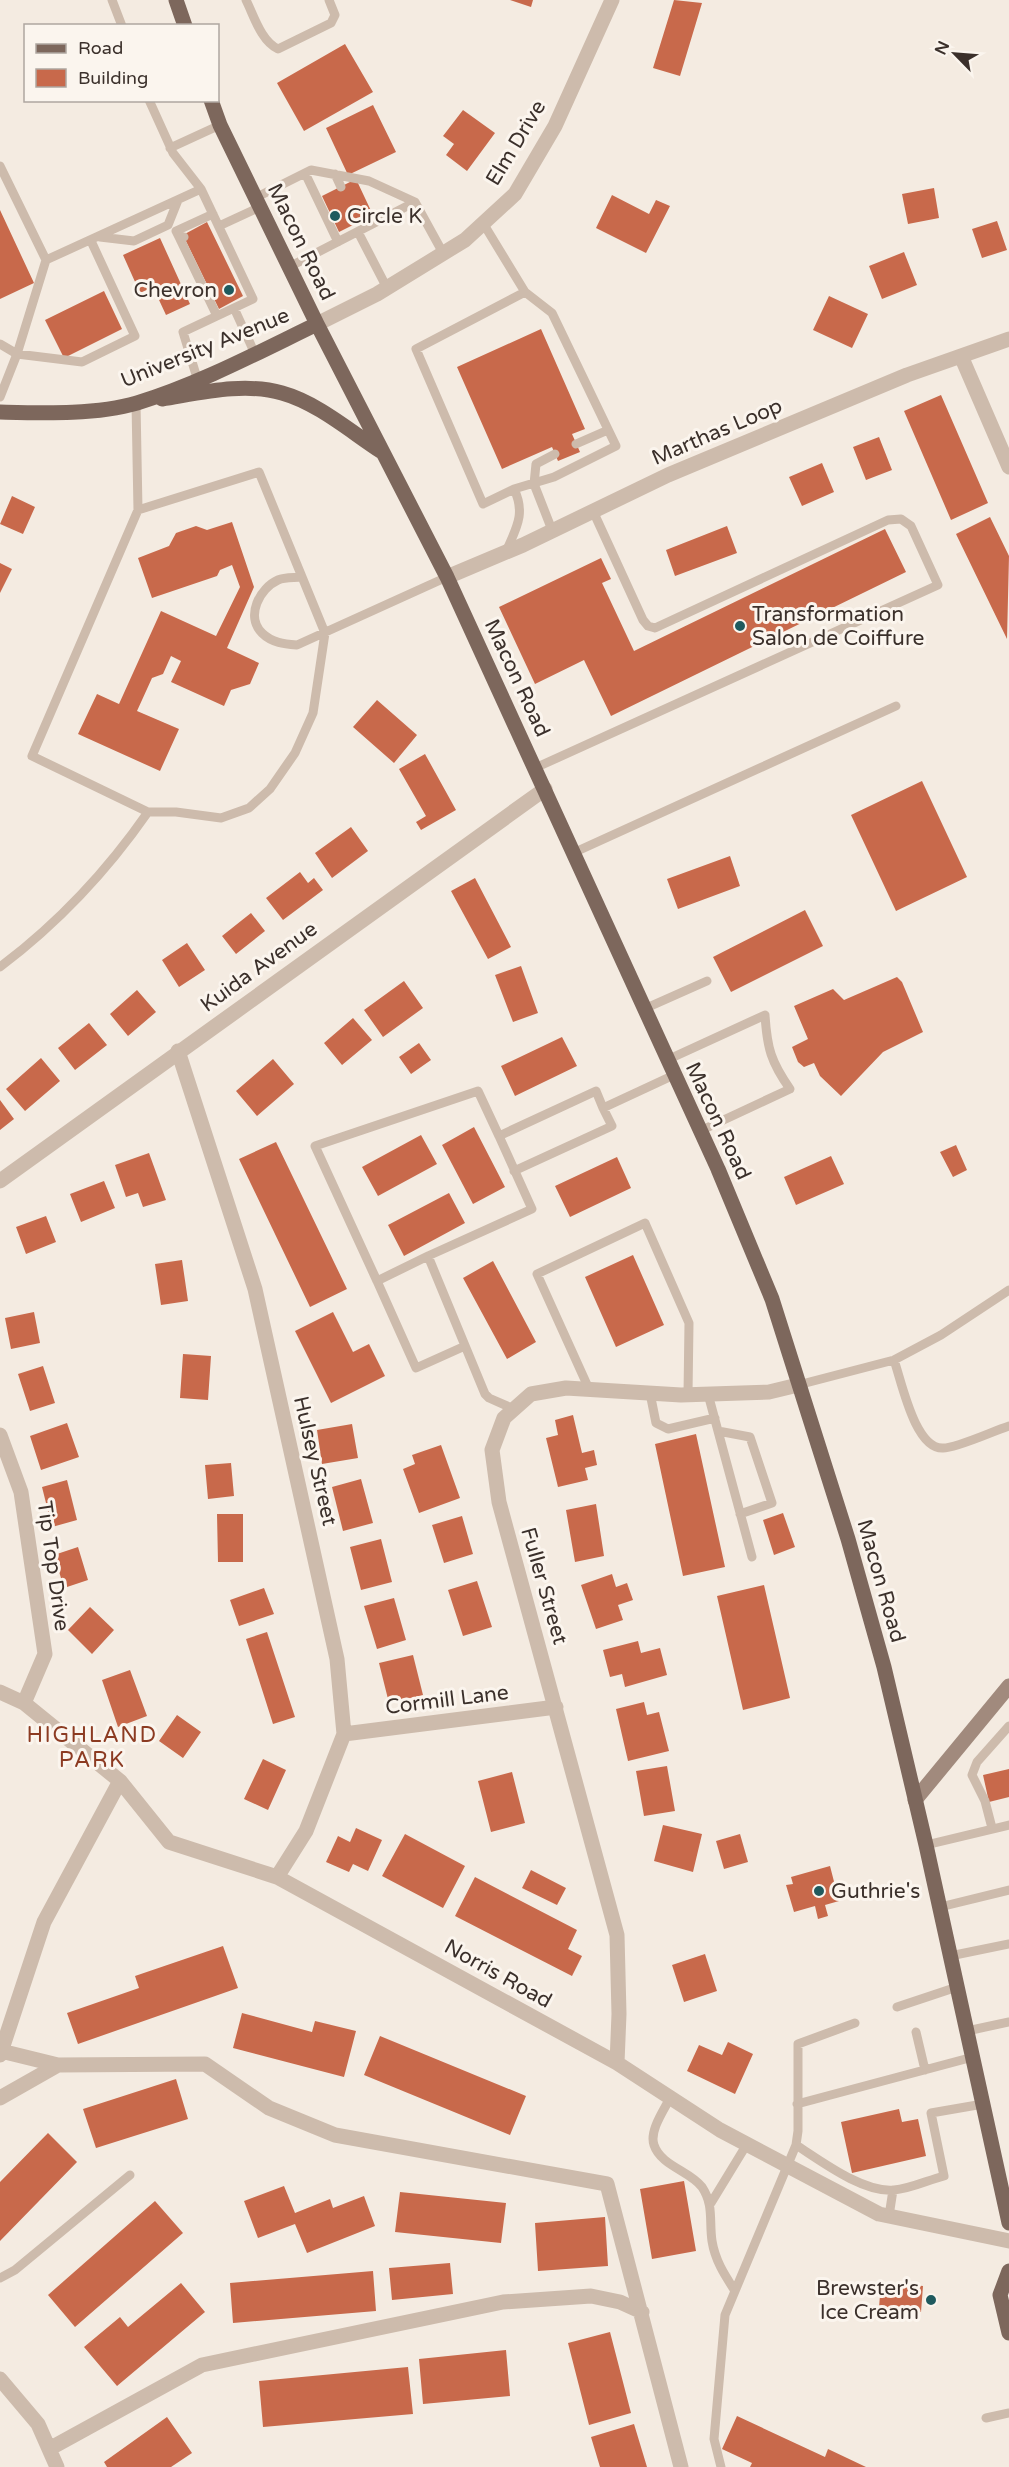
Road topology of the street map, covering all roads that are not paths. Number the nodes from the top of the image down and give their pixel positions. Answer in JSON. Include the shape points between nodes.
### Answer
{"nodes":[{"id":1,"x":112,"y":0,"type":"edge"},
{"id":2,"x":176,"y":0,"type":"edge"},
{"id":3,"x":246,"y":0,"type":"edge"},
{"id":4,"x":329,"y":0,"type":"edge"},
{"id":5,"x":612,"y":0,"type":"edge"},
{"id":6,"x":121,"y":24,"type":"edge"},
{"id":7,"x":184,"y":24,"type":"edge"},
{"id":8,"x":150,"y":102,"type":"edge"},
{"id":9,"x":212,"y":102,"type":"edge"},
{"id":10,"x":220,"y":125,"type":"junction"},
{"id":11,"x":170,"y":148,"type":"junction"},
{"id":12,"x":0,"y":166,"type":"edge"},
{"id":13,"x":305,"y":173,"type":"junction"},
{"id":14,"x":335,"y":174,"type":"junction"},
{"id":15,"x":341,"y":187,"type":"dead end"},
{"id":16,"x":201,"y":189,"type":"junction"},
{"id":17,"x":178,"y":200,"type":"junction"},
{"id":18,"x":258,"y":202,"type":"junction"},
{"id":19,"x":415,"y":202,"type":"junction"},
{"id":20,"x":214,"y":222,"type":"junction"},
{"id":21,"x":483,"y":223,"type":"junction"},
{"id":22,"x":360,"y":228,"type":"junction"},
{"id":23,"x":95,"y":239,"type":"junction"},
{"id":24,"x":338,"y":242,"type":"junction"},
{"id":25,"x":443,"y":253,"type":"junction"},
{"id":26,"x":46,"y":260,"type":"junction"},
{"id":27,"x":289,"y":267,"type":"junction"},
{"id":28,"x":387,"y":288,"type":"junction"},
{"id":29,"x":525,"y":292,"type":"junction"},
{"id":30,"x":234,"y":308,"type":"junction"},
{"id":31,"x":217,"y":316,"type":"junction"},
{"id":32,"x":317,"y":324,"type":"junction"},
{"id":33,"x":1009,"y":339,"type":"edge"},
{"id":34,"x":0,"y":344,"type":"edge"},
{"id":35,"x":17,"y":354,"type":"junction"},
{"id":36,"x":255,"y":354,"type":"junction"},
{"id":37,"x":961,"y":356,"type":"junction"},
{"id":38,"x":197,"y":378,"type":"junction"},
{"id":39,"x":0,"y":397,"type":"edge"},
{"id":40,"x":135,"y":403,"type":"junction"},
{"id":41,"x":0,"y":412,"type":"edge"},
{"id":42,"x":608,"y":430,"type":"junction"},
{"id":43,"x":576,"y":444,"type":"dead end"},
{"id":44,"x":383,"y":453,"type":"junction"},
{"id":45,"x":555,"y":454,"type":"dead end"},
{"id":46,"x":1009,"y":467,"type":"edge"},
{"id":47,"x":534,"y":484,"type":"junction"},
{"id":48,"x":514,"y":489,"type":"junction"},
{"id":49,"x":138,"y":510,"type":"junction"},
{"id":50,"x":592,"y":511,"type":"junction"},
{"id":51,"x":552,"y":530,"type":"junction"},
{"id":52,"x":506,"y":552,"type":"junction"},
{"id":53,"x":302,"y":577,"type":"junction"},
{"id":54,"x":447,"y":577,"type":"junction"},
{"id":55,"x":325,"y":633,"type":"junction"},
{"id":56,"x":896,"y":706,"type":"dead end"},
{"id":57,"x":535,"y":768,"type":"junction"},
{"id":58,"x":545,"y":789,"type":"junction"},
{"id":59,"x":148,"y":812,"type":"junction"},
{"id":60,"x":573,"y":853,"type":"junction"},
{"id":61,"x":0,"y":967,"type":"edge"},
{"id":62,"x":707,"y":981,"type":"dead end"},
{"id":63,"x":644,"y":1009,"type":"junction"},
{"id":64,"x":178,"y":1051,"type":"junction"},
{"id":65,"x":667,"y":1060,"type":"junction"},
{"id":66,"x":674,"y":1075,"type":"junction"},
{"id":67,"x":603,"y":1108,"type":"junction"},
{"id":68,"x":700,"y":1131,"type":"junction"},
{"id":69,"x":499,"y":1136,"type":"junction"},
{"id":70,"x":514,"y":1171,"type":"junction"},
{"id":71,"x":0,"y":1181,"type":"edge"},
{"id":72,"x":428,"y":1256,"type":"junction"},
{"id":73,"x":376,"y":1281,"type":"junction"},
{"id":74,"x":1009,"y":1290,"type":"edge"},
{"id":75,"x":465,"y":1346,"type":"junction"},
{"id":76,"x":894,"y":1360,"type":"junction"},
{"id":77,"x":798,"y":1385,"type":"junction"},
{"id":78,"x":589,"y":1389,"type":"junction"},
{"id":79,"x":650,"y":1393,"type":"junction"},
{"id":80,"x":688,"y":1394,"type":"junction"},
{"id":81,"x":708,"y":1394,"type":"junction"},
{"id":82,"x":514,"y":1409,"type":"junction"},
{"id":83,"x":715,"y":1418,"type":"junction"},
{"id":84,"x":1009,"y":1426,"type":"edge"},
{"id":85,"x":718,"y":1431,"type":"junction"},
{"id":86,"x":0,"y":1435,"type":"edge"},
{"id":87,"x":740,"y":1514,"type":"junction"},
{"id":88,"x":752,"y":1557,"type":"dead end"},
{"id":89,"x":0,"y":1692,"type":"edge"},
{"id":90,"x":1007,"y":1692,"type":"edge"},
{"id":91,"x":24,"y":1703,"type":"junction"},
{"id":92,"x":556,"y":1707,"type":"junction"},
{"id":93,"x":1009,"y":1726,"type":"edge"},
{"id":94,"x":344,"y":1734,"type":"junction"},
{"id":95,"x":120,"y":1781,"type":"junction"},
{"id":96,"x":915,"y":1800,"type":"junction"},
{"id":97,"x":1009,"y":1825,"type":"edge"},
{"id":98,"x":992,"y":1828,"type":"junction"},
{"id":99,"x":926,"y":1845,"type":"junction"},
{"id":100,"x":277,"y":1877,"type":"junction"},
{"id":101,"x":1009,"y":1890,"type":"edge"},
{"id":102,"x":939,"y":1907,"type":"junction"},
{"id":103,"x":1009,"y":1944,"type":"edge"},
{"id":104,"x":950,"y":1956,"type":"junction"},
{"id":105,"x":957,"y":1987,"type":"junction"},
{"id":106,"x":897,"y":2007,"type":"dead end"},
{"id":107,"x":1009,"y":2022,"type":"edge"},
{"id":108,"x":855,"y":2023,"type":"dead end"},
{"id":109,"x":967,"y":2031,"type":"junction"},
{"id":110,"x":916,"y":2032,"type":"dead end"},
{"id":111,"x":1,"y":2053,"type":"edge"},
{"id":112,"x":973,"y":2057,"type":"junction"},
{"id":113,"x":616,"y":2063,"type":"junction"},
{"id":114,"x":57,"y":2065,"type":"junction"},
{"id":115,"x":925,"y":2070,"type":"junction"},
{"id":116,"x":0,"y":2098,"type":"edge"},
{"id":117,"x":670,"y":2098,"type":"junction"},
{"id":118,"x":797,"y":2104,"type":"junction"},
{"id":119,"x":983,"y":2104,"type":"junction"},
{"id":120,"x":747,"y":2144,"type":"junction"},
{"id":121,"x":796,"y":2145,"type":"junction"},
{"id":122,"x":788,"y":2166,"type":"junction"},
{"id":123,"x":130,"y":2175,"type":"dead end"},
{"id":124,"x":1005,"y":2187,"type":"edge"},
{"id":125,"x":893,"y":2190,"type":"junction"},
{"id":126,"x":711,"y":2203,"type":"junction"},
{"id":127,"x":889,"y":2216,"type":"junction"},
{"id":128,"x":1009,"y":2223,"type":"edge"},
{"id":129,"x":1009,"y":2241,"type":"edge"},
{"id":130,"x":1009,"y":2271,"type":"edge"},
{"id":131,"x":0,"y":2277,"type":"edge"},
{"id":132,"x":735,"y":2291,"type":"junction"},
{"id":133,"x":642,"y":2312,"type":"junction"},
{"id":134,"x":1009,"y":2333,"type":"edge"},
{"id":135,"x":0,"y":2379,"type":"edge"},
{"id":136,"x":1009,"y":2413,"type":"edge"},
{"id":137,"x":986,"y":2418,"type":"dead end"},
{"id":138,"x":49,"y":2449,"type":"junction"},
{"id":139,"x":57,"y":2467,"type":"edge"},
{"id":140,"x":681,"y":2467,"type":"edge"},
{"id":141,"x":721,"y":2467,"type":"edge"}],
"edges":[{"from":1,"to":6,"type":"lane"},
{"from":2,"to":7,"type":"main road"},
{"from":3,"to":4,"type":"lane","via":[[264,37],[278,49],[331,23],[335,15]]},
{"from":5,"to":21,"type":"street","name":"Elm Drive","via":[[555,126],[515,194]]},
{"from":8,"to":11,"type":"lane"},
{"from":9,"to":10,"type":"main road","name":"Macon Road"},
{"from":10,"to":11,"type":"lane"},
{"from":10,"to":18,"type":"main road","name":"Macon Road"},
{"from":11,"to":16,"type":"lane"},
{"from":12,"to":26,"type":"lane"},
{"from":13,"to":14,"type":"lane","via":[[311,170]]},
{"from":13,"to":18,"type":"lane"},
{"from":13,"to":24,"type":"lane"},
{"from":14,"to":15,"type":"lane"},
{"from":14,"to":19,"type":"lane","via":[[369,181]]},
{"from":16,"to":17,"type":"lane"},
{"from":16,"to":20,"type":"lane"},
{"from":17,"to":23,"type":"lane"},
{"from":17,"to":23,"type":"lane","via":[[168,225],[160,229],[134,241]]},
{"from":18,"to":20,"type":"lane"},
{"from":18,"to":27,"type":"main road","name":"Macon Road"},
{"from":19,"to":22,"type":"lane"},
{"from":19,"to":25,"type":"lane"},
{"from":20,"to":30,"type":"lane","via":[[244,289],[253,299]]},
{"from":20,"to":31,"type":"lane","via":[[176,231]]},
{"from":21,"to":25,"type":"street","name":"Elm Drive"},
{"from":21,"to":29,"type":"lane"},
{"from":22,"to":24,"type":"lane"},
{"from":22,"to":28,"type":"lane"},
{"from":23,"to":26,"type":"lane"},
{"from":23,"to":35,"type":"lane","via":[[135,336],[82,362]]},
{"from":24,"to":27,"type":"lane"},
{"from":25,"to":28,"type":"street","name":"Elm Drive"},
{"from":26,"to":35,"type":"lane"},
{"from":27,"to":32,"type":"main road","name":"Macon Road"},
{"from":28,"to":32,"type":"street","name":"Elm Drive"},
{"from":29,"to":42,"type":"lane","via":[[552,313]]},
{"from":29,"to":48,"type":"lane","via":[[416,348],[483,504]]},
{"from":30,"to":31,"type":"lane"},
{"from":30,"to":36,"type":"lane"},
{"from":31,"to":38,"type":"lane","via":[[183,332]]},
{"from":32,"to":36,"type":"main road","name":"University Avenue"},
{"from":32,"to":44,"type":"main road","name":"Macon Road"},
{"from":33,"to":37,"type":"street","name":"Marthas Loop"},
{"from":34,"to":35,"type":"lane"},
{"from":35,"to":39,"type":"lane"},
{"from":36,"to":38,"type":"main road","name":"University Avenue"},
{"from":37,"to":46,"type":"street"},
{"from":37,"to":50,"type":"street","name":"Marthas Loop","via":[[668,475]]},
{"from":38,"to":40,"type":"main road","name":"University Avenue"},
{"from":40,"to":41,"type":"main road","name":"University Avenue","via":[[58,414]]},
{"from":40,"to":44,"type":"main road","via":[[217,390],[282,393]]},
{"from":40,"to":49,"type":"lane"},
{"from":42,"to":43,"type":"lane"},
{"from":42,"to":47,"type":"lane","via":[[616,446]]},
{"from":44,"to":54,"type":"main road","name":"Macon Road"},
{"from":45,"to":47,"type":"lane","via":[[536,465]]},
{"from":47,"to":48,"type":"lane"},
{"from":47,"to":51,"type":"lane"},
{"from":48,"to":52,"type":"lane","via":[[522,505]]},
{"from":49,"to":53,"type":"lane","via":[[259,472]]},
{"from":49,"to":59,"type":"lane","via":[[32,756]]},
{"from":50,"to":51,"type":"street","name":"Marthas Loop"},
{"from":50,"to":57,"type":"lane","via":[[643,620],[655,628],[888,520],[901,519],[911,526],[938,585]]},
{"from":51,"to":52,"type":"street","name":"Marthas Loop"},
{"from":52,"to":54,"type":"street","name":"Marthas Loop"},
{"from":53,"to":55,"type":"lane"},
{"from":53,"to":55,"type":"lane","via":[[280,579],[261,591],[254,612],[261,633],[278,643],[297,645]]},
{"from":54,"to":55,"type":"lane"},
{"from":54,"to":57,"type":"main road","name":"Macon Road"},
{"from":55,"to":59,"type":"lane","via":[[313,713],[295,753],[270,789],[249,807],[221,818]]},
{"from":56,"to":60,"type":"lane"},
{"from":57,"to":58,"type":"main road","name":"Macon Road"},
{"from":58,"to":60,"type":"main road","name":"Macon Road"},
{"from":58,"to":64,"type":"street","name":"Kuida Avenue"},
{"from":59,"to":61,"type":"lane","via":[[112,861],[37,939]]},
{"from":60,"to":63,"type":"main road","name":"Macon Road"},
{"from":62,"to":63,"type":"lane"},
{"from":63,"to":65,"type":"main road","name":"Macon Road"},
{"from":64,"to":71,"type":"street","name":"Kuida Avenue"},
{"from":64,"to":94,"type":"street","name":"Hulsey Street","via":[[255,1289],[337,1659]]},
{"from":65,"to":66,"type":"main road","name":"Macon Road"},
{"from":65,"to":68,"type":"lane","via":[[765,1014],[766,1042],[774,1065],[790,1089]]},
{"from":66,"to":67,"type":"lane"},
{"from":66,"to":68,"type":"main road","name":"Macon Road"},
{"from":67,"to":69,"type":"lane","via":[[596,1091]]},
{"from":67,"to":70,"type":"lane","via":[[612,1126]]},
{"from":68,"to":77,"type":"main road","name":"Macon Road","via":[[772,1299]]},
{"from":69,"to":70,"type":"lane"},
{"from":69,"to":73,"type":"lane","via":[[478,1091],[315,1146]]},
{"from":70,"to":72,"type":"lane","via":[[532,1209]]},
{"from":72,"to":73,"type":"lane"},
{"from":72,"to":75,"type":"lane"},
{"from":73,"to":75,"type":"lane","via":[[416,1368]]},
{"from":74,"to":76,"type":"lane","via":[[941,1335]]},
{"from":75,"to":82,"type":"lane","via":[[485,1394]]},
{"from":76,"to":77,"type":"lane"},
{"from":76,"to":84,"type":"lane","via":[[920,1434],[931,1446],[944,1448]]},
{"from":77,"to":81,"type":"street","name":"Fuller Street","via":[[769,1392]]},
{"from":77,"to":96,"type":"main road","name":"Macon Road","via":[[851,1549]]},
{"from":78,"to":79,"type":"street","name":"Fuller Street"},
{"from":78,"to":80,"type":"lane","via":[[537,1274],[645,1223],[690,1323]]},
{"from":78,"to":82,"type":"street","name":"Fuller Street","via":[[531,1394]]},
{"from":79,"to":80,"type":"street","name":"Fuller Street"},
{"from":79,"to":83,"type":"lane","via":[[656,1423],[668,1429]]},
{"from":80,"to":81,"type":"street","name":"Fuller Street"},
{"from":81,"to":83,"type":"lane"},
{"from":82,"to":92,"type":"street","name":"Fuller Street","via":[[504,1418],[492,1450],[497,1491]]},
{"from":83,"to":85,"type":"lane"},
{"from":85,"to":87,"type":"lane"},
{"from":85,"to":87,"type":"lane","via":[[750,1437],[772,1503]]},
{"from":86,"to":91,"type":"street","name":"Tip Top Drive","via":[[21,1492],[45,1654]]},
{"from":87,"to":88,"type":"lane"},
{"from":89,"to":91,"type":"street","name":"Norris Road"},
{"from":90,"to":96,"type":"main road"},
{"from":91,"to":95,"type":"street","name":"Norris Road"},
{"from":92,"to":94,"type":"street","name":"Cormill Lane"},
{"from":92,"to":113,"type":"street","name":"Fuller Street","via":[[617,1935]]},
{"from":93,"to":98,"type":"lane","via":[[977,1762],[972,1775]]},
{"from":94,"to":100,"type":"street","name":"Hulsey Street","via":[[306,1832]]},
{"from":95,"to":100,"type":"street","name":"Norris Road","via":[[169,1842]]},
{"from":95,"to":111,"type":"street","via":[[44,1922]]},
{"from":96,"to":99,"type":"main road","name":"Macon Road"},
{"from":97,"to":98,"type":"lane"},
{"from":98,"to":99,"type":"lane"},
{"from":99,"to":102,"type":"main road","name":"Macon Road"},
{"from":100,"to":113,"type":"street","name":"Norris Road"},
{"from":101,"to":102,"type":"lane"},
{"from":102,"to":104,"type":"main road","name":"Macon Road"},
{"from":103,"to":104,"type":"lane"},
{"from":104,"to":105,"type":"main road","name":"Macon Road"},
{"from":105,"to":106,"type":"lane"},
{"from":105,"to":109,"type":"main road","name":"Macon Road"},
{"from":107,"to":109,"type":"lane"},
{"from":108,"to":118,"type":"lane","via":[[798,2044]]},
{"from":109,"to":112,"type":"main road","name":"Macon Road"},
{"from":110,"to":115,"type":"lane"},
{"from":111,"to":114,"type":"street"},
{"from":112,"to":115,"type":"lane"},
{"from":112,"to":119,"type":"main road","name":"Macon Road"},
{"from":113,"to":117,"type":"street","name":"Norris Road"},
{"from":114,"to":116,"type":"street"},
{"from":114,"to":133,"type":"street","via":[[205,2064],[269,2108],[335,2135],[607,2184]]},
{"from":115,"to":118,"type":"lane"},
{"from":117,"to":120,"type":"street","name":"Norris Road"},
{"from":117,"to":126,"type":"lane","via":[[653,2137],[654,2146],[663,2158],[701,2185]]},
{"from":118,"to":121,"type":"lane"},
{"from":119,"to":124,"type":"main road","name":"Macon Road"},
{"from":119,"to":125,"type":"lane","via":[[930,2113],[944,2176]]},
{"from":120,"to":122,"type":"street","name":"Norris Road"},
{"from":120,"to":126,"type":"lane"},
{"from":121,"to":122,"type":"lane"},
{"from":121,"to":125,"type":"lane","via":[[869,2186]]},
{"from":122,"to":127,"type":"street","name":"Norris Road"},
{"from":122,"to":132,"type":"lane"},
{"from":123,"to":131,"type":"lane","via":[[15,2270]]},
{"from":124,"to":128,"type":"main road","name":"Macon Road"},
{"from":125,"to":127,"type":"lane"},
{"from":126,"to":132,"type":"lane","via":[[712,2240],[718,2263]]},
{"from":127,"to":129,"type":"street","name":"Norris Road"},
{"from":130,"to":134,"type":"main road","via":[[1000,2295]]},
{"from":132,"to":141,"type":"lane","via":[[724,2315],[714,2428]]},
{"from":133,"to":138,"type":"street","via":[[591,2296],[503,2302],[202,2365]]},
{"from":133,"to":140,"type":"street"},
{"from":135,"to":138,"type":"street","via":[[38,2424]]},
{"from":136,"to":137,"type":"lane"},
{"from":138,"to":139,"type":"street"}]}
